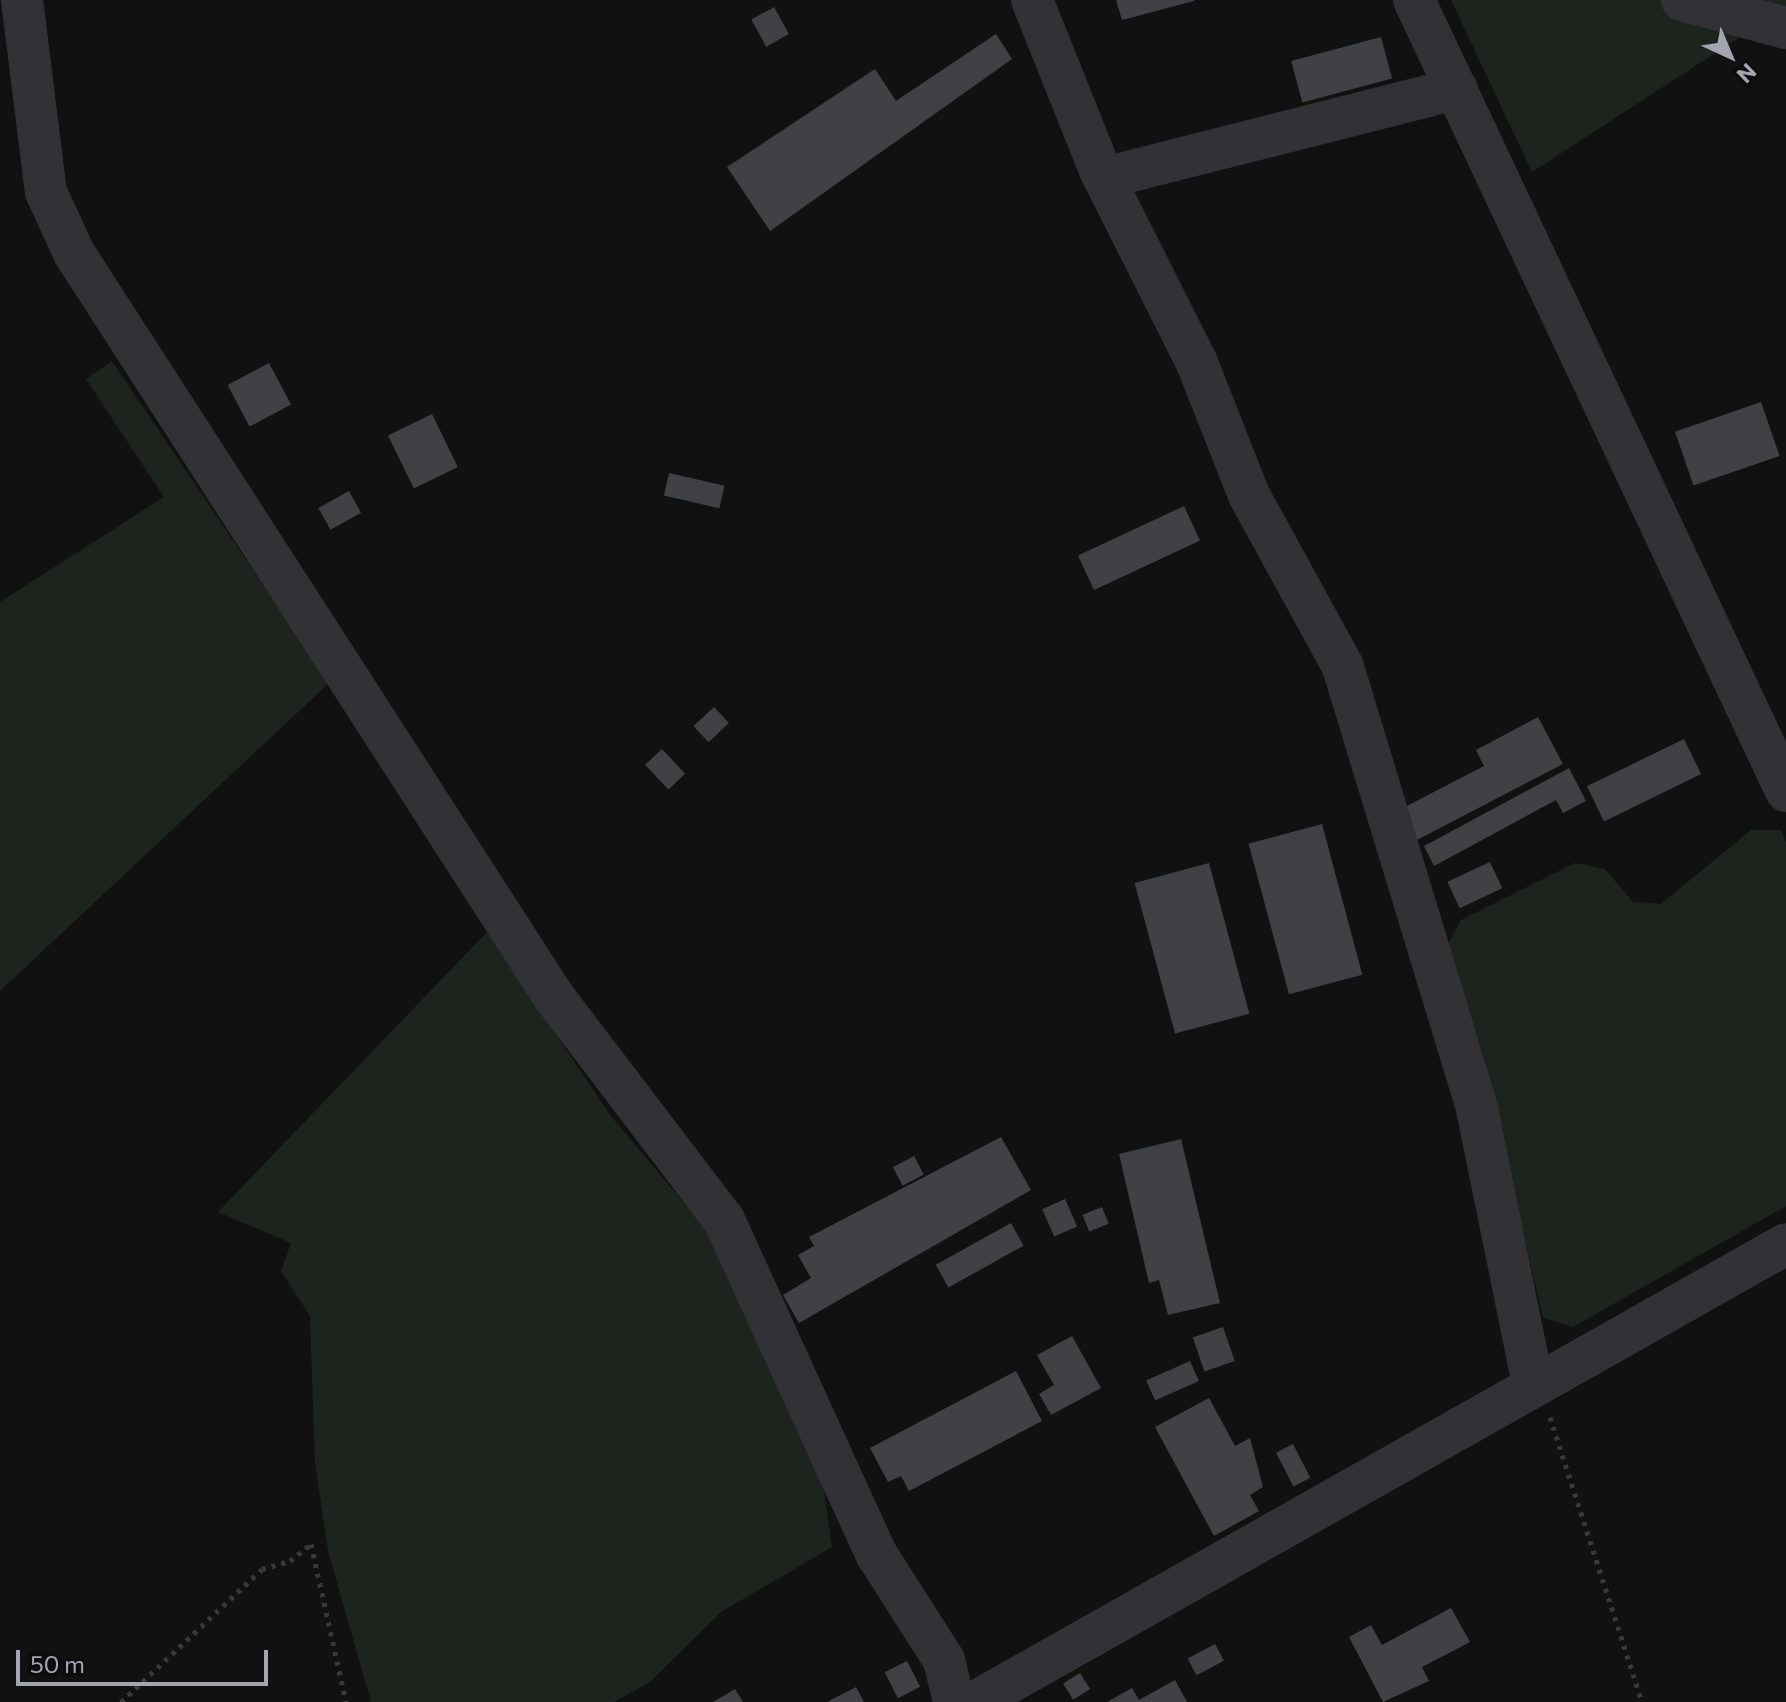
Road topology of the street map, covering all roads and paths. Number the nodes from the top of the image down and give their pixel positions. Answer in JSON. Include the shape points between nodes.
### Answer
{"nodes":[{"id":1,"x":22,"y":0,"type":"edge"},
{"id":2,"x":1032,"y":0,"type":"edge"},
{"id":3,"x":1414,"y":0,"type":"edge"},
{"id":4,"x":1682,"y":0,"type":"edge"},
{"id":5,"x":1786,"y":28,"type":"edge"},
{"id":6,"x":1457,"y":89,"type":"junction"},
{"id":7,"x":1104,"y":178,"type":"junction"},
{"id":8,"x":1786,"y":791,"type":"edge"},
{"id":9,"x":1786,"y":1244,"type":"edge"},
{"id":10,"x":1533,"y":1385,"type":"junction"},
{"id":11,"x":121,"y":1702,"type":"edge"},
{"id":12,"x":346,"y":1702,"type":"edge"},
{"id":13,"x":954,"y":1702,"type":"edge"},
{"id":14,"x":975,"y":1702,"type":"edge"},
{"id":15,"x":1642,"y":1702,"type":"edge"}],
"edges":[{"from":1,"to":13,"type":"street","via":[[46,192],[74,253],[554,997],[724,1220],[877,1555],[944,1660]]},
{"from":2,"to":7,"type":"street"},
{"from":3,"to":6,"type":"street"},
{"from":4,"to":5,"type":"street"},
{"from":6,"to":7,"type":"street"},
{"from":6,"to":8,"type":"street"},
{"from":7,"to":10,"type":"street","via":[[1197,363],[1249,495],[1343,667],[1477,1109]]},
{"from":9,"to":10,"type":"street"},
{"from":10,"to":14,"type":"street"},
{"from":10,"to":15,"type":"path","via":[[1552,1421]]},
{"from":11,"to":12,"type":"path","via":[[262,1569],[290,1561],[311,1544]]}]}
